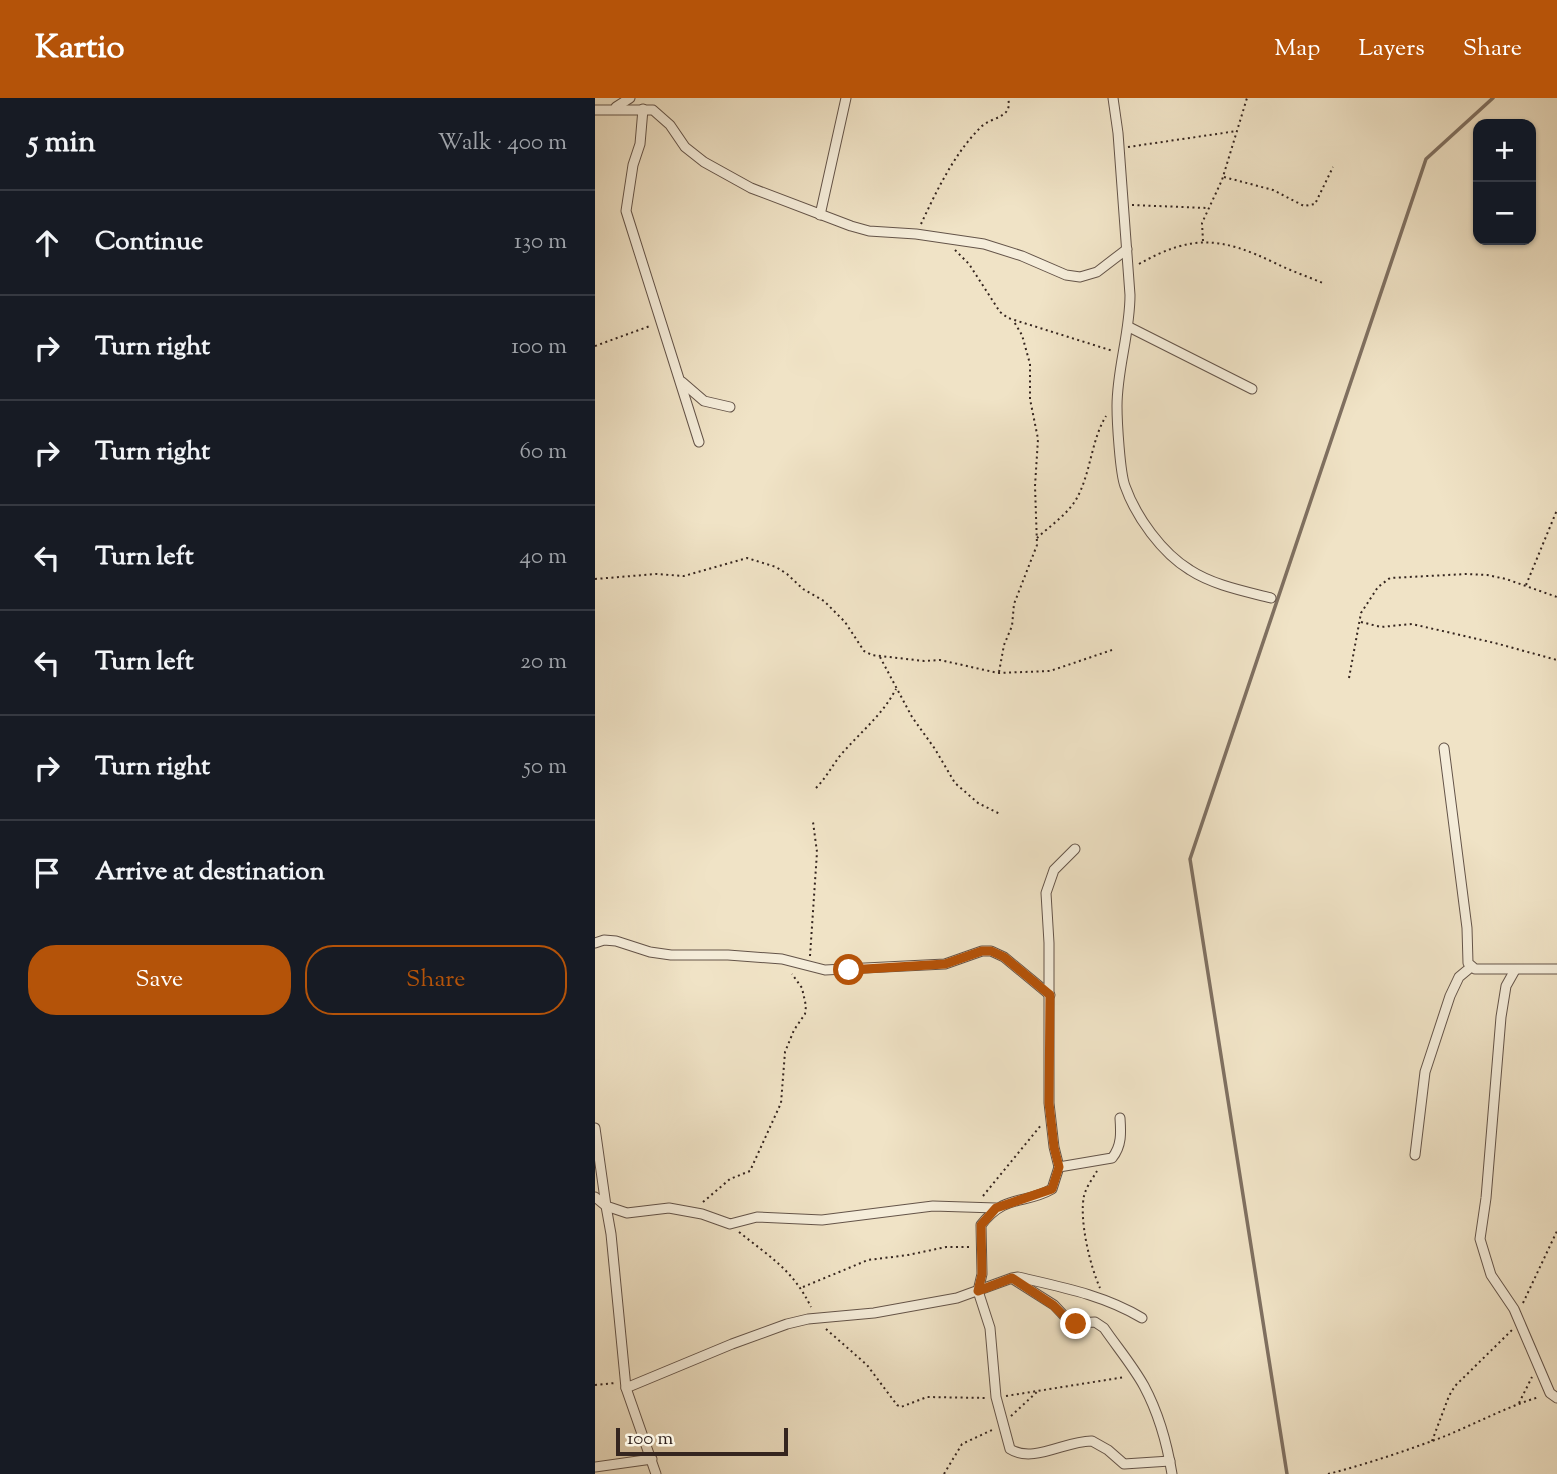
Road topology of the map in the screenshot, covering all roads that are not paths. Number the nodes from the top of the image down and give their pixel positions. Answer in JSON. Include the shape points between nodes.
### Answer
{"nodes":[{"id":1,"x":630,"y":98,"type":"edge"},
{"id":2,"x":846,"y":98,"type":"edge"},
{"id":3,"x":1113,"y":98,"type":"edge"},
{"id":4,"x":614,"y":108,"type":"junction"},
{"id":5,"x":643,"y":108,"type":"junction"},
{"id":6,"x":595,"y":110,"type":"edge"},
{"id":7,"x":820,"y":215,"type":"junction"},
{"id":8,"x":1127,"y":249,"type":"junction"},
{"id":9,"x":1129,"y":327,"type":"junction"},
{"id":10,"x":678,"y":378,"type":"junction"},
{"id":11,"x":1252,"y":389,"type":"dead end"},
{"id":12,"x":730,"y":408,"type":"dead end"},
{"id":13,"x":699,"y":442,"type":"dead end"},
{"id":14,"x":1271,"y":598,"type":"dead end"},
{"id":15,"x":1444,"y":748,"type":"dead end"},
{"id":16,"x":1075,"y":849,"type":"dead end"},
{"id":17,"x":595,"y":943,"type":"edge"},
{"id":18,"x":1471,"y":967,"type":"junction"},
{"id":19,"x":1557,"y":969,"type":"edge"},
{"id":20,"x":1515,"y":970,"type":"junction"},
{"id":21,"x":1050,"y":995,"type":"junction"},
{"id":22,"x":1120,"y":1118,"type":"dead end"},
{"id":23,"x":595,"y":1128,"type":"edge"},
{"id":24,"x":1415,"y":1155,"type":"dead end"},
{"id":25,"x":1059,"y":1167,"type":"junction"},
{"id":26,"x":595,"y":1197,"type":"edge"},
{"id":27,"x":606,"y":1206,"type":"junction"},
{"id":28,"x":996,"y":1208,"type":"junction"},
{"id":29,"x":1012,"y":1278,"type":"junction"},
{"id":30,"x":978,"y":1291,"type":"junction"},
{"id":31,"x":1142,"y":1318,"type":"dead end"},
{"id":32,"x":626,"y":1385,"type":"junction"},
{"id":33,"x":1553,"y":1396,"type":"edge"},
{"id":34,"x":652,"y":1459,"type":"junction"},
{"id":35,"x":1170,"y":1461,"type":"junction"},
{"id":36,"x":595,"y":1467,"type":"edge"},
{"id":37,"x":656,"y":1474,"type":"edge"},
{"id":38,"x":1172,"y":1474,"type":"edge"}],
"edges":[{"from":1,"to":4,"type":"street"},
{"from":2,"to":7,"type":"street"},
{"from":3,"to":8,"type":"street"},
{"from":4,"to":5,"type":"street"},
{"from":4,"to":6,"type":"street"},
{"from":5,"to":7,"type":"street","via":[[658,112],[685,147],[704,162],[751,188]]},
{"from":5,"to":10,"type":"street","via":[[626,211]]},
{"from":7,"to":8,"type":"street","via":[[869,231],[984,244],[1080,277],[1097,272]]},
{"from":8,"to":9,"type":"street"},
{"from":9,"to":11,"type":"street"},
{"from":9,"to":14,"type":"street","via":[[1117,407],[1124,484],[1134,506],[1174,559],[1191,571]]},
{"from":10,"to":12,"type":"street","via":[[704,401]]},
{"from":10,"to":13,"type":"street"},
{"from":15,"to":18,"type":"street"},
{"from":16,"to":21,"type":"street","via":[[1054,870],[1046,893]]},
{"from":17,"to":21,"type":"street","via":[[616,941],[650,953],[782,959],[810,968],[849,970],[945,964],[991,951]]},
{"from":18,"to":20,"type":"street"},
{"from":18,"to":24,"type":"street","via":[[1459,977],[1450,996],[1425,1072]]},
{"from":19,"to":20,"type":"street"},
{"from":20,"to":33,"type":"street","via":[[1506,986],[1501,1017],[1480,1239],[1492,1275],[1519,1320]]},
{"from":21,"to":25,"type":"street","via":[[1050,1116]]},
{"from":22,"to":25,"type":"street","via":[[1120,1142],[1112,1158]]},
{"from":23,"to":27,"type":"street"},
{"from":25,"to":28,"type":"street","via":[[1052,1189]]},
{"from":26,"to":27,"type":"street"},
{"from":27,"to":28,"type":"street","via":[[627,1213],[658,1208],[702,1214],[730,1224],[757,1217],[822,1220],[933,1206]]},
{"from":27,"to":32,"type":"street"},
{"from":28,"to":30,"type":"street","via":[[981,1225]]},
{"from":29,"to":30,"type":"street"},
{"from":29,"to":31,"type":"street","via":[[1106,1300]]},
{"from":29,"to":35,"type":"street","via":[[1069,1321],[1095,1322],[1104,1328],[1156,1410]]},
{"from":30,"to":32,"type":"street","via":[[874,1313],[787,1324]]},
{"from":30,"to":35,"type":"street","via":[[990,1328],[996,1397],[1010,1449],[1032,1454],[1093,1441],[1124,1464]]},
{"from":32,"to":34,"type":"street"},
{"from":34,"to":36,"type":"street"},
{"from":34,"to":37,"type":"street"},
{"from":35,"to":38,"type":"street"}]}
